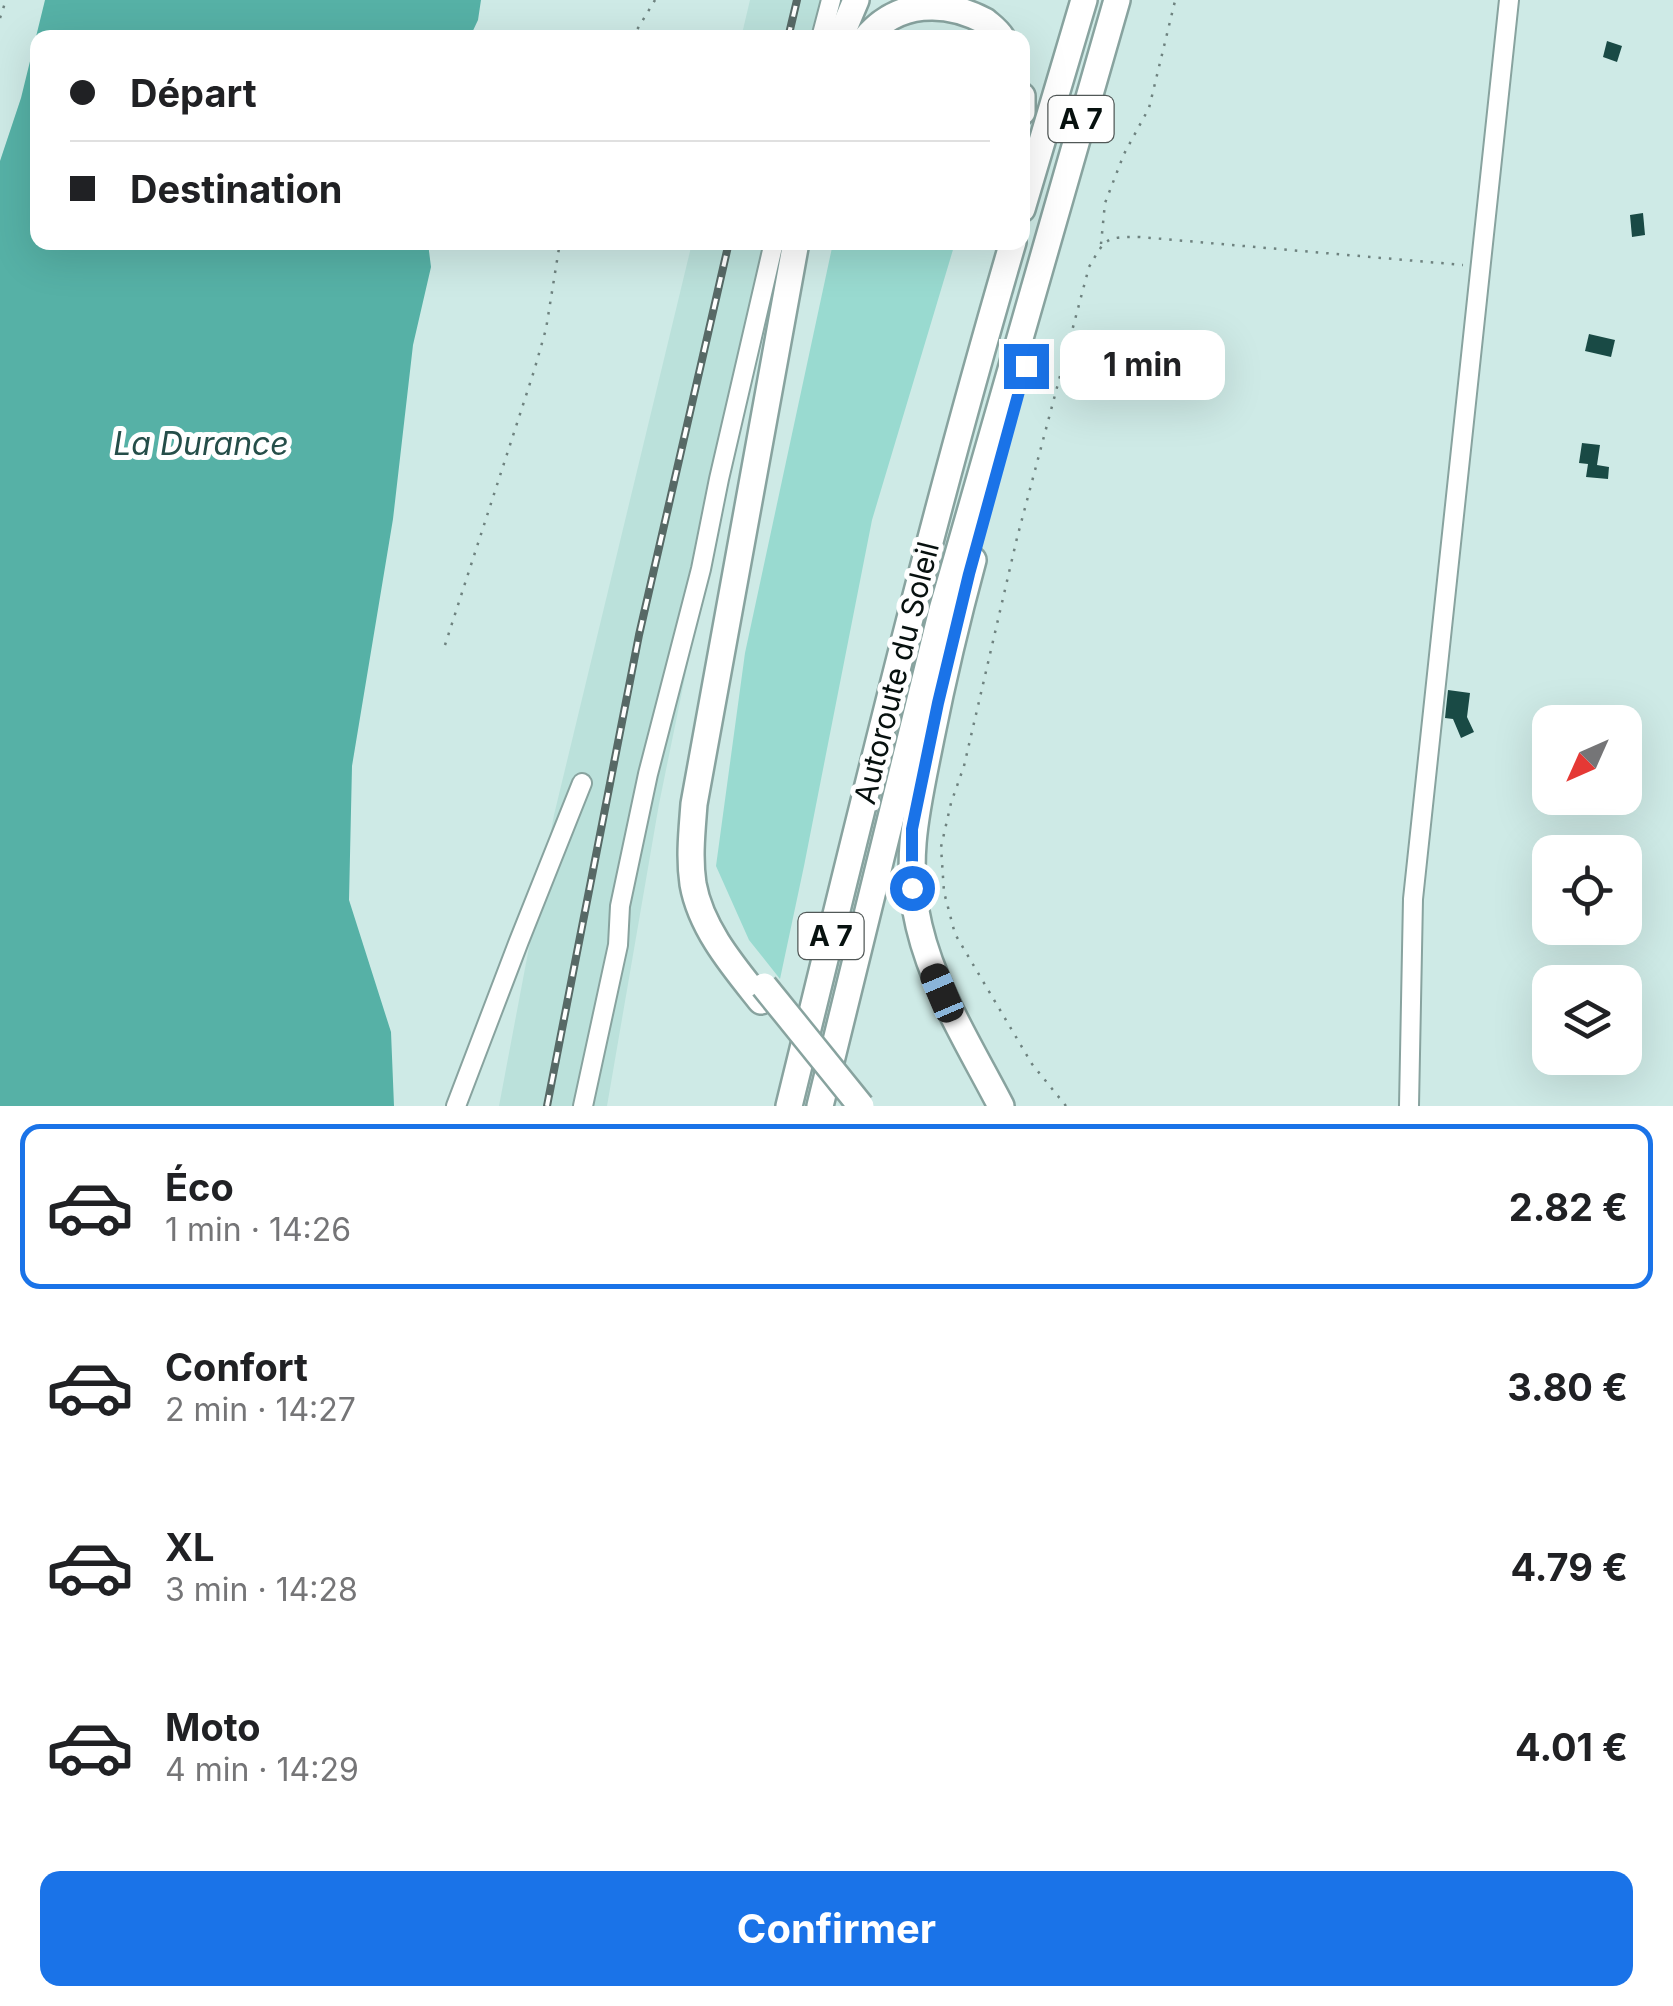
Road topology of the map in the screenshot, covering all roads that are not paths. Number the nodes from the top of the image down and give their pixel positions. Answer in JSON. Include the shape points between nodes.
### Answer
{"nodes":[{"id":1,"x":831,"y":0,"type":"edge"},
{"id":2,"x":856,"y":0,"type":"edge"},
{"id":3,"x":1084,"y":0,"type":"edge"},
{"id":4,"x":1117,"y":0,"type":"edge"},
{"id":5,"x":1509,"y":0,"type":"edge"},
{"id":6,"x":823,"y":30,"type":"edge"},
{"id":7,"x":843,"y":30,"type":"edge"},
{"id":8,"x":872,"y":30,"type":"edge"},
{"id":9,"x":995,"y":30,"type":"edge"},
{"id":10,"x":1030,"y":181,"type":"edge"},
{"id":11,"x":1047,"y":239,"type":"junction"},
{"id":12,"x":772,"y":250,"type":"edge"},
{"id":13,"x":795,"y":250,"type":"edge"},
{"id":14,"x":807,"y":250,"type":"edge"},
{"id":15,"x":1008,"y":250,"type":"edge"},
{"id":16,"x":582,"y":783,"type":"dead end"},
{"id":17,"x":763,"y":993,"type":"junction"},
{"id":18,"x":456,"y":1106,"type":"edge"},
{"id":19,"x":583,"y":1106,"type":"edge"},
{"id":20,"x":789,"y":1106,"type":"edge"},
{"id":21,"x":820,"y":1106,"type":"edge"},
{"id":22,"x":845,"y":1106,"type":"edge"},
{"id":23,"x":861,"y":1106,"type":"edge"},
{"id":24,"x":1001,"y":1106,"type":"edge"},
{"id":25,"x":1410,"y":1106,"type":"edge"}],
"edges":[{"from":1,"to":6,"type":"street"},
{"from":2,"to":7,"type":"highway"},
{"from":3,"to":10,"type":"highway","number":"A 7"},
{"from":4,"to":11,"type":"highway","name":"Autoroute du Soleil","number":"A 7"},
{"from":5,"to":25,"type":"street","via":[[1413,899]]},
{"from":8,"to":9,"type":"highway","via":[[913,4],[940,0],[970,10]]},
{"from":11,"to":21,"type":"highway","name":"Autoroute du Soleil","number":"A 7","via":[[942,610]]},
{"from":11,"to":24,"type":"highway","via":[[1026,366],[912,829],[912,888],[930,964]]},
{"from":12,"to":19,"type":"street","via":[[648,774]]},
{"from":13,"to":17,"type":"highway","via":[[690,850],[705,920]]},
{"from":14,"to":17,"type":"highway","via":[[702,842],[716,915]]},
{"from":15,"to":20,"type":"highway","name":"Autoroute du Soleil","number":"A 7"},
{"from":16,"to":18,"type":"street"},
{"from":17,"to":22,"type":"highway"},
{"from":17,"to":23,"type":"highway","bridge":true}]}
